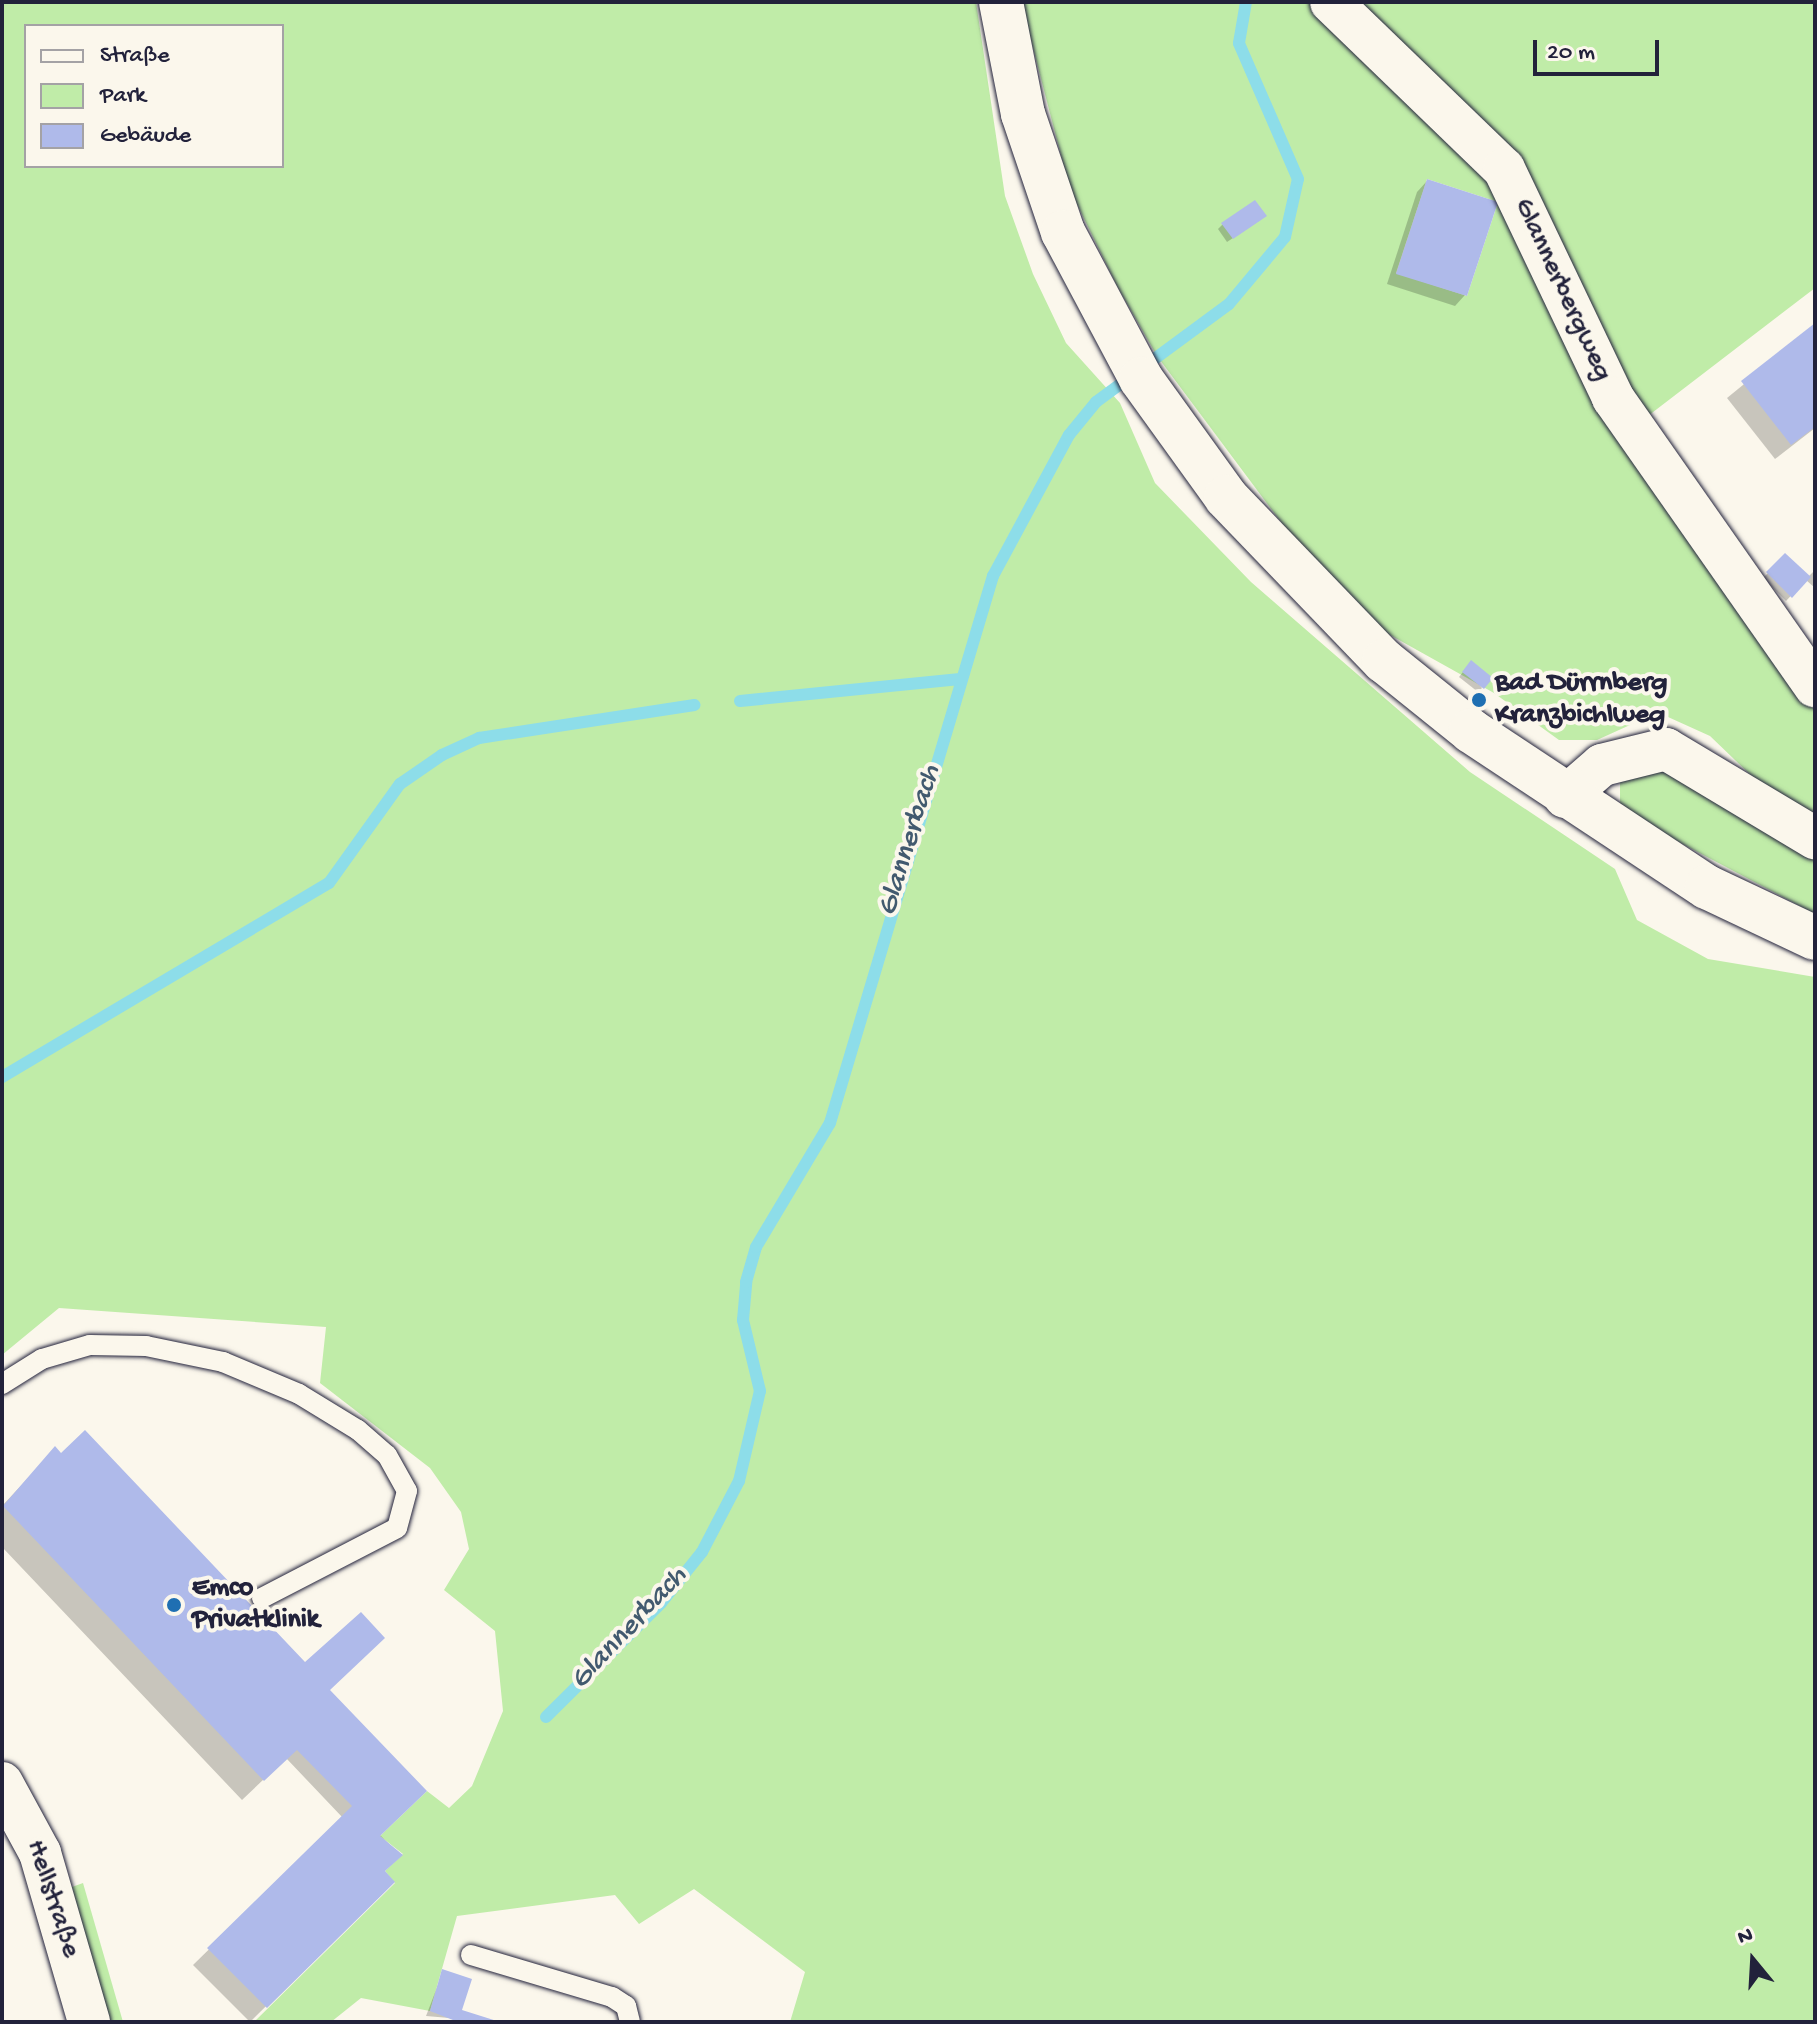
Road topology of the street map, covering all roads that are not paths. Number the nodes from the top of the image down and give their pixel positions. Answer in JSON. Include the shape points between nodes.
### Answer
{"nodes":[{"id":1,"x":1001,"y":2,"type":"edge"},
{"id":2,"x":1331,"y":2,"type":"edge"},
{"id":3,"x":1815,"y":686,"type":"edge"},
{"id":4,"x":1565,"y":797,"type":"junction"},
{"id":5,"x":1815,"y":838,"type":"edge"},
{"id":6,"x":1815,"y":938,"type":"edge"},
{"id":7,"x":2,"y":1384,"type":"edge"},
{"id":8,"x":262,"y":1598,"type":"dead end"},
{"id":9,"x":2,"y":1783,"type":"edge"},
{"id":10,"x":471,"y":1955,"type":"dead end"},
{"id":11,"x":89,"y":2022,"type":"edge"},
{"id":12,"x":630,"y":2022,"type":"edge"}],
"edges":[{"from":1,"to":4,"type":"main road","via":[[1023,114],[1063,232],[1141,379],[1217,485],[1297,576],[1384,661]]},
{"from":2,"to":3,"type":"street","name":"Glannerbergweg","via":[[1504,169],[1613,398]]},
{"from":4,"to":5,"type":"street","via":[[1602,765],[1666,749]]},
{"from":4,"to":6,"type":"main road","via":[[1707,887]]},
{"from":7,"to":8,"type":"lane","via":[[42,1359],[90,1345],[146,1346],[223,1362],[299,1394],[358,1430],[387,1455],[407,1491],[397,1528]]},
{"from":9,"to":11,"type":"street","name":"Hellstraße","via":[[40,1853]]},
{"from":10,"to":12,"type":"lane","via":[[612,1997],[626,2006]]}]}
